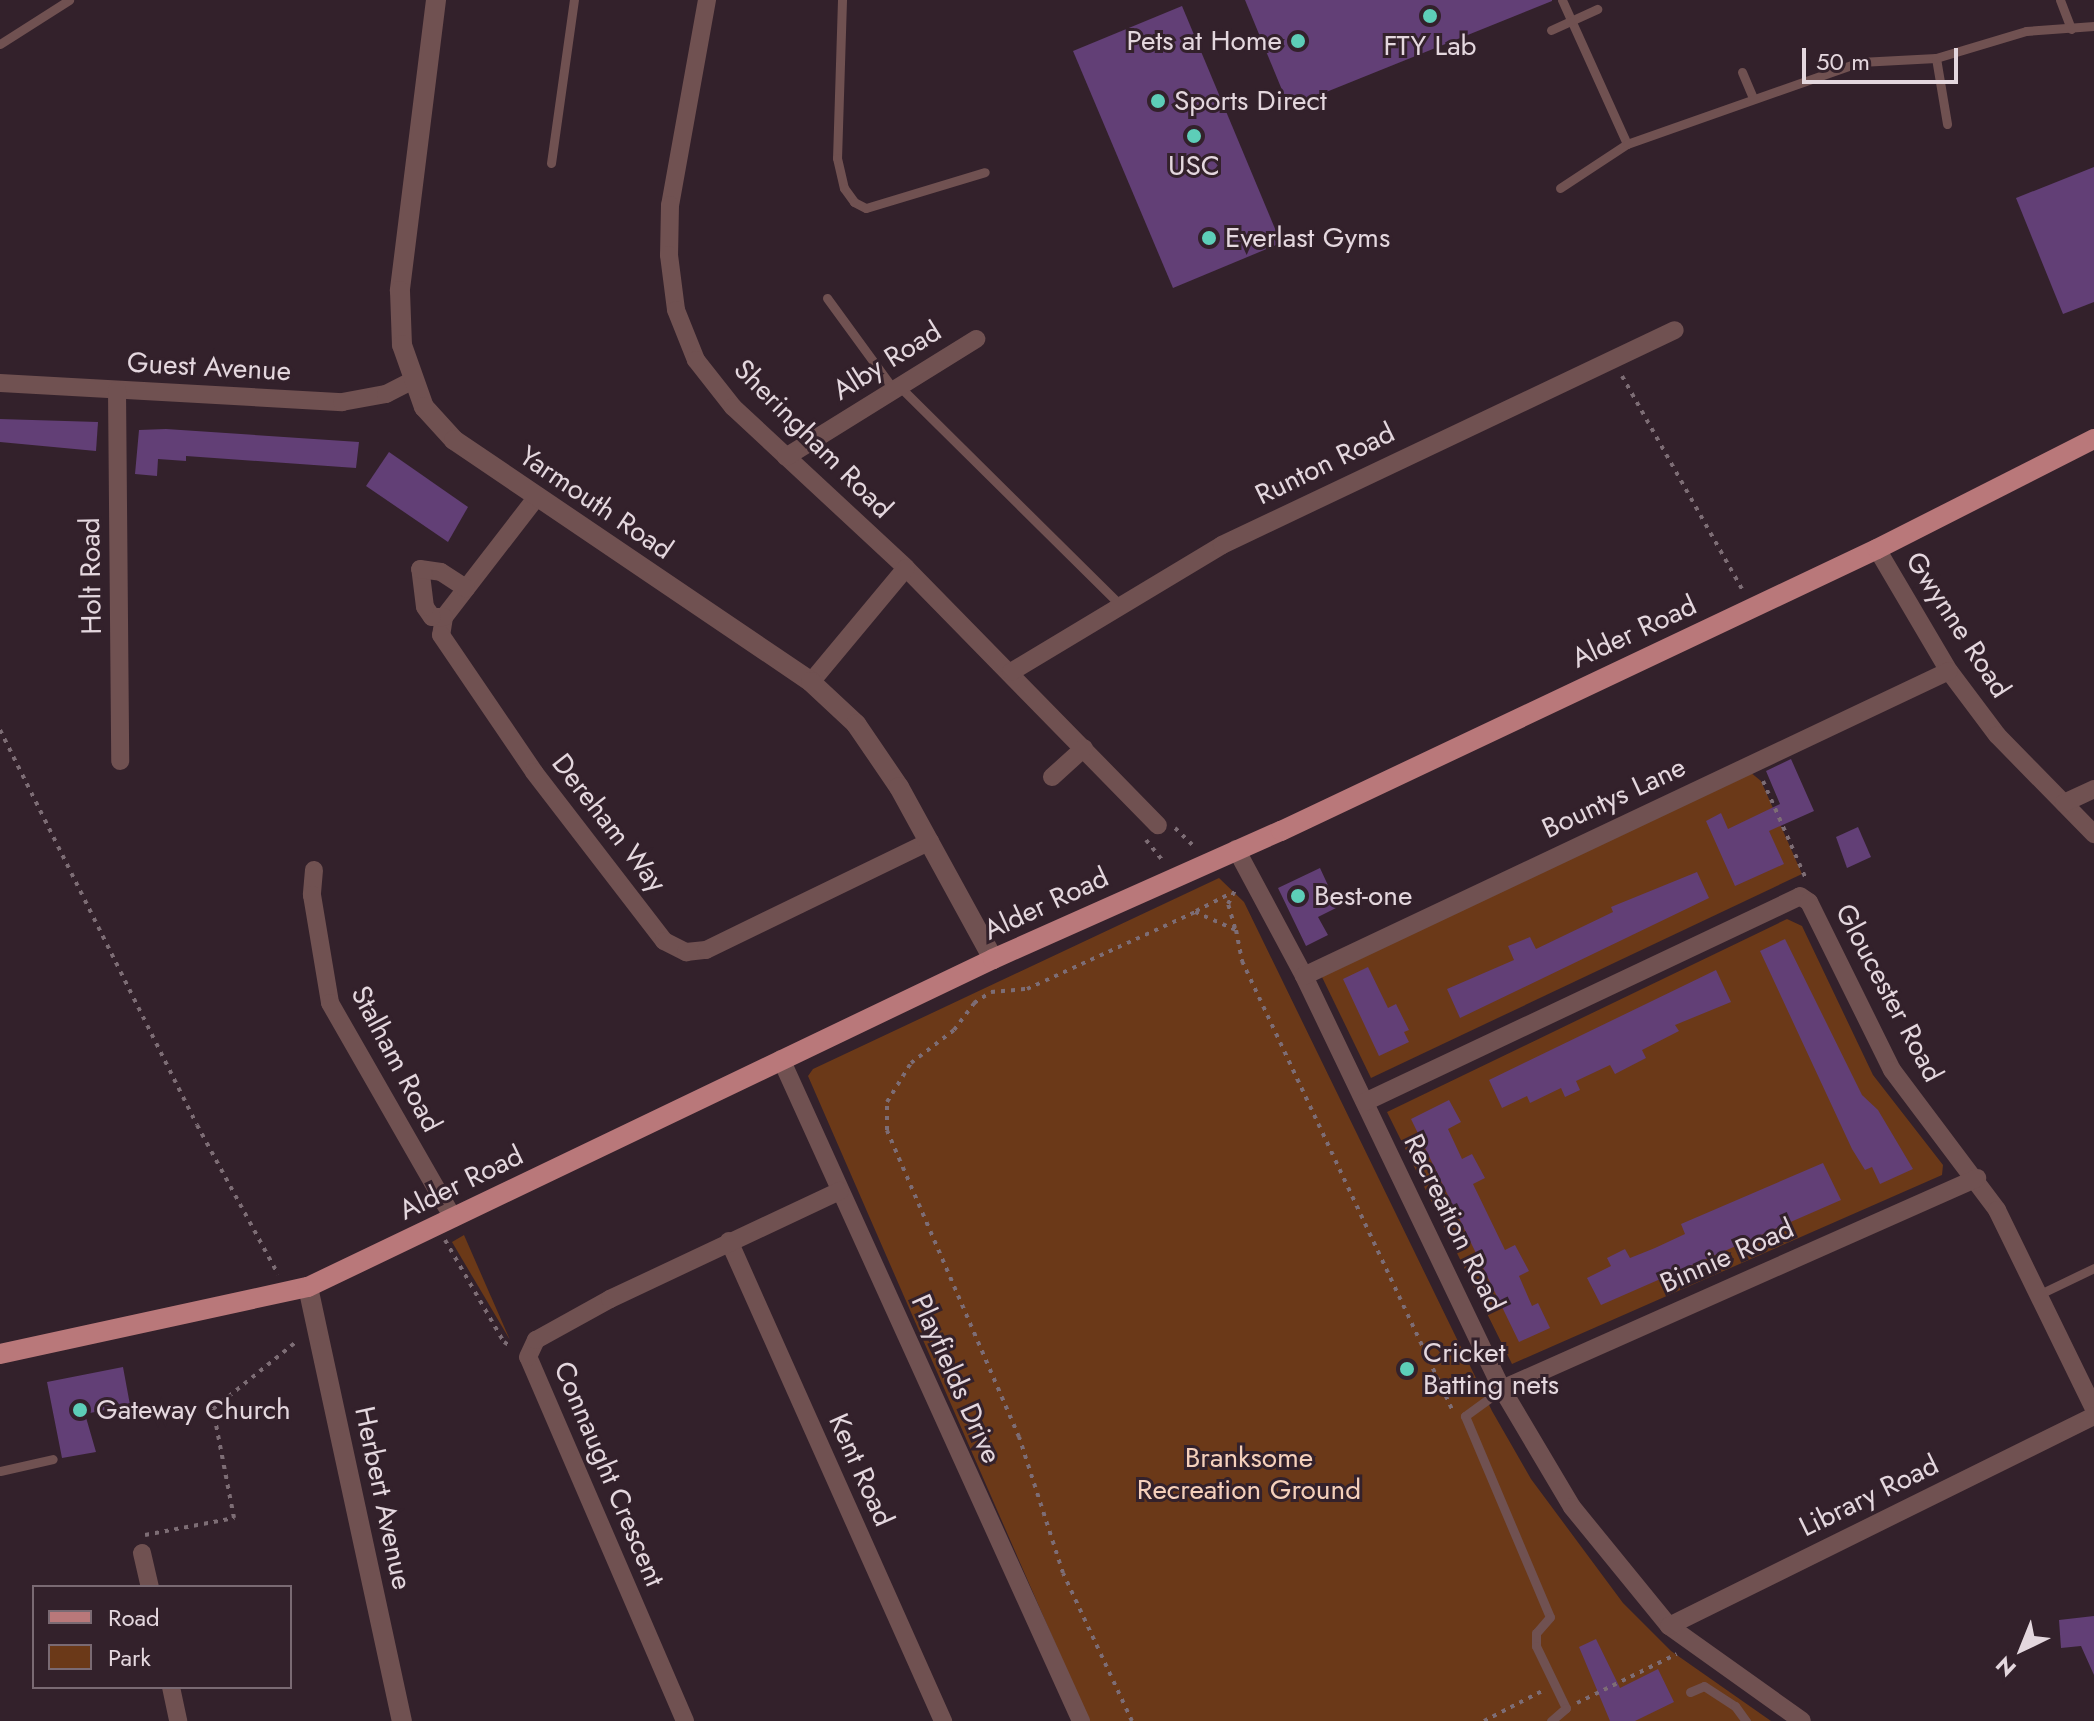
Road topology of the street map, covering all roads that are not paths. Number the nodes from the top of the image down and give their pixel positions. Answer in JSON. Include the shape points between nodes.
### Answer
{"nodes":[{"id":1,"x":69,"y":0,"type":"edge"},
{"id":2,"x":436,"y":0,"type":"edge"},
{"id":3,"x":574,"y":0,"type":"edge"},
{"id":4,"x":707,"y":0,"type":"edge"},
{"id":5,"x":842,"y":0,"type":"edge"},
{"id":6,"x":1562,"y":0,"type":"edge"},
{"id":7,"x":2060,"y":0,"type":"edge"},
{"id":8,"x":1597,"y":9,"type":"dead end"},
{"id":9,"x":1570,"y":21,"type":"junction"},
{"id":10,"x":2094,"y":26,"type":"edge"},
{"id":11,"x":2071,"y":29,"type":"junction"},
{"id":12,"x":1551,"y":30,"type":"dead end"},
{"id":13,"x":0,"y":44,"type":"edge"},
{"id":14,"x":1936,"y":58,"type":"junction"},
{"id":15,"x":1742,"y":72,"type":"dead end"},
{"id":16,"x":1752,"y":96,"type":"junction"},
{"id":17,"x":1947,"y":124,"type":"dead end"},
{"id":18,"x":1627,"y":144,"type":"junction"},
{"id":19,"x":551,"y":163,"type":"dead end"},
{"id":20,"x":985,"y":172,"type":"dead end"},
{"id":21,"x":1560,"y":188,"type":"dead end"},
{"id":22,"x":827,"y":298,"type":"dead end"},
{"id":23,"x":1675,"y":330,"type":"dead end"},
{"id":24,"x":976,"y":339,"type":"dead end"},
{"id":25,"x":411,"y":381,"type":"junction"},
{"id":26,"x":0,"y":383,"type":"edge"},
{"id":27,"x":897,"y":388,"type":"junction"},
{"id":28,"x":117,"y":390,"type":"junction"},
{"id":29,"x":2094,"y":439,"type":"edge"},
{"id":30,"x":786,"y":457,"type":"junction"},
{"id":31,"x":536,"y":498,"type":"junction"},
{"id":32,"x":1877,"y":549,"type":"junction"},
{"id":33,"x":906,"y":568,"type":"junction"},
{"id":34,"x":466,"y":588,"type":"junction"},
{"id":35,"x":1121,"y":606,"type":"junction"},
{"id":36,"x":444,"y":617,"type":"junction"},
{"id":37,"x":1949,"y":671,"type":"junction"},
{"id":38,"x":1011,"y":672,"type":"junction"},
{"id":39,"x":811,"y":682,"type":"junction"},
{"id":40,"x":1084,"y":748,"type":"junction"},
{"id":41,"x":120,"y":761,"type":"dead end"},
{"id":42,"x":1052,"y":777,"type":"dead end"},
{"id":43,"x":2094,"y":789,"type":"edge"},
{"id":44,"x":2064,"y":803,"type":"junction"},
{"id":45,"x":1158,"y":825,"type":"road end"},
{"id":46,"x":2094,"y":834,"type":"edge"},
{"id":47,"x":930,"y":841,"type":"junction"},
{"id":48,"x":1236,"y":849,"type":"junction"},
{"id":49,"x":314,"y":870,"type":"dead end"},
{"id":50,"x":993,"y":959,"type":"junction"},
{"id":51,"x":1304,"y":976,"type":"junction"},
{"id":52,"x":781,"y":1059,"type":"junction"},
{"id":53,"x":1365,"y":1102,"type":"junction"},
{"id":54,"x":1977,"y":1178,"type":"junction"},
{"id":55,"x":840,"y":1191,"type":"junction"},
{"id":56,"x":445,"y":1222,"type":"junction"},
{"id":57,"x":729,"y":1241,"type":"junction"},
{"id":58,"x":2094,"y":1268,"type":"edge"},
{"id":59,"x":299,"y":1290,"type":"junction"},
{"id":60,"x":2040,"y":1294,"type":"junction"},
{"id":61,"x":0,"y":1354,"type":"edge"},
{"id":62,"x":1502,"y":1389,"type":"junction"},
{"id":63,"x":2094,"y":1409,"type":"edge"},
{"id":64,"x":2094,"y":1416,"type":"edge"},
{"id":65,"x":53,"y":1459,"type":"dead end"},
{"id":66,"x":0,"y":1471,"type":"edge"},
{"id":67,"x":142,"y":1553,"type":"road end"},
{"id":68,"x":150,"y":1585,"type":"edge"},
{"id":69,"x":1669,"y":1626,"type":"junction"},
{"id":70,"x":171,"y":1689,"type":"edge"},
{"id":71,"x":1690,"y":1692,"type":"dead end"},
{"id":72,"x":1796,"y":1719,"type":"edge"},
{"id":73,"x":178,"y":1721,"type":"edge"},
{"id":74,"x":402,"y":1721,"type":"edge"},
{"id":75,"x":685,"y":1721,"type":"edge"},
{"id":76,"x":943,"y":1721,"type":"edge"},
{"id":77,"x":1081,"y":1721,"type":"edge"},
{"id":78,"x":1551,"y":1721,"type":"edge"},
{"id":79,"x":1746,"y":1721,"type":"edge"}],
"edges":[{"from":1,"to":13,"type":"lane"},
{"from":2,"to":25,"type":"street","name":"Yarmouth Road","via":[[400,291],[402,345]]},
{"from":3,"to":19,"type":"lane"},
{"from":4,"to":30,"type":"street","name":"Sheringham Road","via":[[670,205],[676,310],[696,360],[733,407]]},
{"from":5,"to":20,"type":"lane","via":[[837,158],[844,188],[854,202],[866,208]]},
{"from":6,"to":9,"type":"lane"},
{"from":7,"to":11,"type":"lane"},
{"from":8,"to":9,"type":"lane"},
{"from":9,"to":12,"type":"lane"},
{"from":9,"to":18,"type":"lane"},
{"from":10,"to":11,"type":"lane"},
{"from":11,"to":14,"type":"lane","via":[[2026,31]]},
{"from":14,"to":16,"type":"lane","via":[[1860,62]]},
{"from":14,"to":17,"type":"lane"},
{"from":15,"to":16,"type":"lane"},
{"from":16,"to":18,"type":"lane"},
{"from":18,"to":21,"type":"lane"},
{"from":22,"to":27,"type":"lane"},
{"from":23,"to":35,"type":"street","name":"Runton Road","via":[[1222,545]]},
{"from":24,"to":27,"type":"street","name":"Alby Road"},
{"from":25,"to":28,"type":"street","name":"Guest Avenue","via":[[386,394],[342,402]]},
{"from":25,"to":31,"type":"street","name":"Yarmouth Road","via":[[424,407],[454,440]]},
{"from":26,"to":28,"type":"street","name":"Guest Avenue"},
{"from":27,"to":30,"type":"street","name":"Alby Road"},
{"from":27,"to":35,"type":"lane"},
{"from":28,"to":41,"type":"street","name":"Holt Road"},
{"from":29,"to":32,"type":"main road","name":"Alder Road"},
{"from":30,"to":33,"type":"street","name":"Sheringham Road"},
{"from":31,"to":34,"type":"street"},
{"from":31,"to":39,"type":"street","name":"Yarmouth Road"},
{"from":32,"to":37,"type":"street","name":"Gwynne Road"},
{"from":32,"to":48,"type":"main road","name":"Alder Road"},
{"from":33,"to":38,"type":"street","name":"Sheringham Road"},
{"from":33,"to":39,"type":"street"},
{"from":34,"to":36,"type":"street"},
{"from":34,"to":36,"type":"street","via":[[441,572],[420,569],[425,607],[432,617]]},
{"from":35,"to":38,"type":"street","name":"Runton Road"},
{"from":36,"to":47,"type":"street","name":"Dereham Way","via":[[441,635],[534,772],[673,949],[706,950]]},
{"from":37,"to":44,"type":"street","name":"Gwynne Road","via":[[1997,735]]},
{"from":37,"to":51,"type":"street","name":"Bountys Lane"},
{"from":38,"to":40,"type":"street","name":"Sheringham Road"},
{"from":39,"to":47,"type":"street","name":"Yarmouth Road","via":[[856,724]]},
{"from":40,"to":42,"type":"street"},
{"from":40,"to":45,"type":"street","name":"Sheringham Road"},
{"from":43,"to":44,"type":"street"},
{"from":44,"to":46,"type":"street","name":"Gwynne Road"},
{"from":47,"to":50,"type":"street","name":"Yarmouth Road"},
{"from":48,"to":50,"type":"main road","name":"Alder Road"},
{"from":48,"to":51,"type":"street","name":"Recreation Road"},
{"from":49,"to":56,"type":"street","name":"Stalham Road","via":[[312,895],[330,1003]]},
{"from":50,"to":52,"type":"main road","name":"Alder Road"},
{"from":51,"to":53,"type":"street","name":"Recreation Road"},
{"from":52,"to":55,"type":"street","name":"Playfields Drive"},
{"from":52,"to":56,"type":"main road","name":"Alder Road"},
{"from":53,"to":54,"type":"street","name":"Gloucester Road","via":[[1800,896],[1809,902],[1892,1070]]},
{"from":53,"to":62,"type":"street","name":"Recreation Road"},
{"from":54,"to":60,"type":"street","name":"Gloucester Road"},
{"from":54,"to":62,"type":"street","name":"Binnie Road"},
{"from":55,"to":57,"type":"street","name":"Connaught Crescent"},
{"from":55,"to":77,"type":"street","name":"Playfields Drive"},
{"from":56,"to":59,"type":"main road","name":"Alder Road"},
{"from":57,"to":75,"type":"street","name":"Connaught Crescent","via":[[536,1340],[528,1357]]},
{"from":57,"to":76,"type":"street","name":"Kent Road"},
{"from":58,"to":60,"type":"lane"},
{"from":59,"to":61,"type":"main road","name":"Alder Road"},
{"from":59,"to":74,"type":"street","name":"Herbert Avenue"},
{"from":60,"to":63,"type":"street","name":"Gloucester Road"},
{"from":62,"to":69,"type":"street","name":"Recreation Road","via":[[1572,1507]]},
{"from":62,"to":78,"type":"lane","via":[[1465,1416],[1550,1617],[1536,1633],[1536,1646],[1566,1708]]},
{"from":64,"to":69,"type":"street","name":"Library Road"},
{"from":65,"to":66,"type":"lane"},
{"from":67,"to":68,"type":"street"},
{"from":69,"to":72,"type":"street","name":"Recreation Road"},
{"from":70,"to":73,"type":"street"},
{"from":71,"to":79,"type":"lane","via":[[1704,1686],[1735,1706]]}]}
